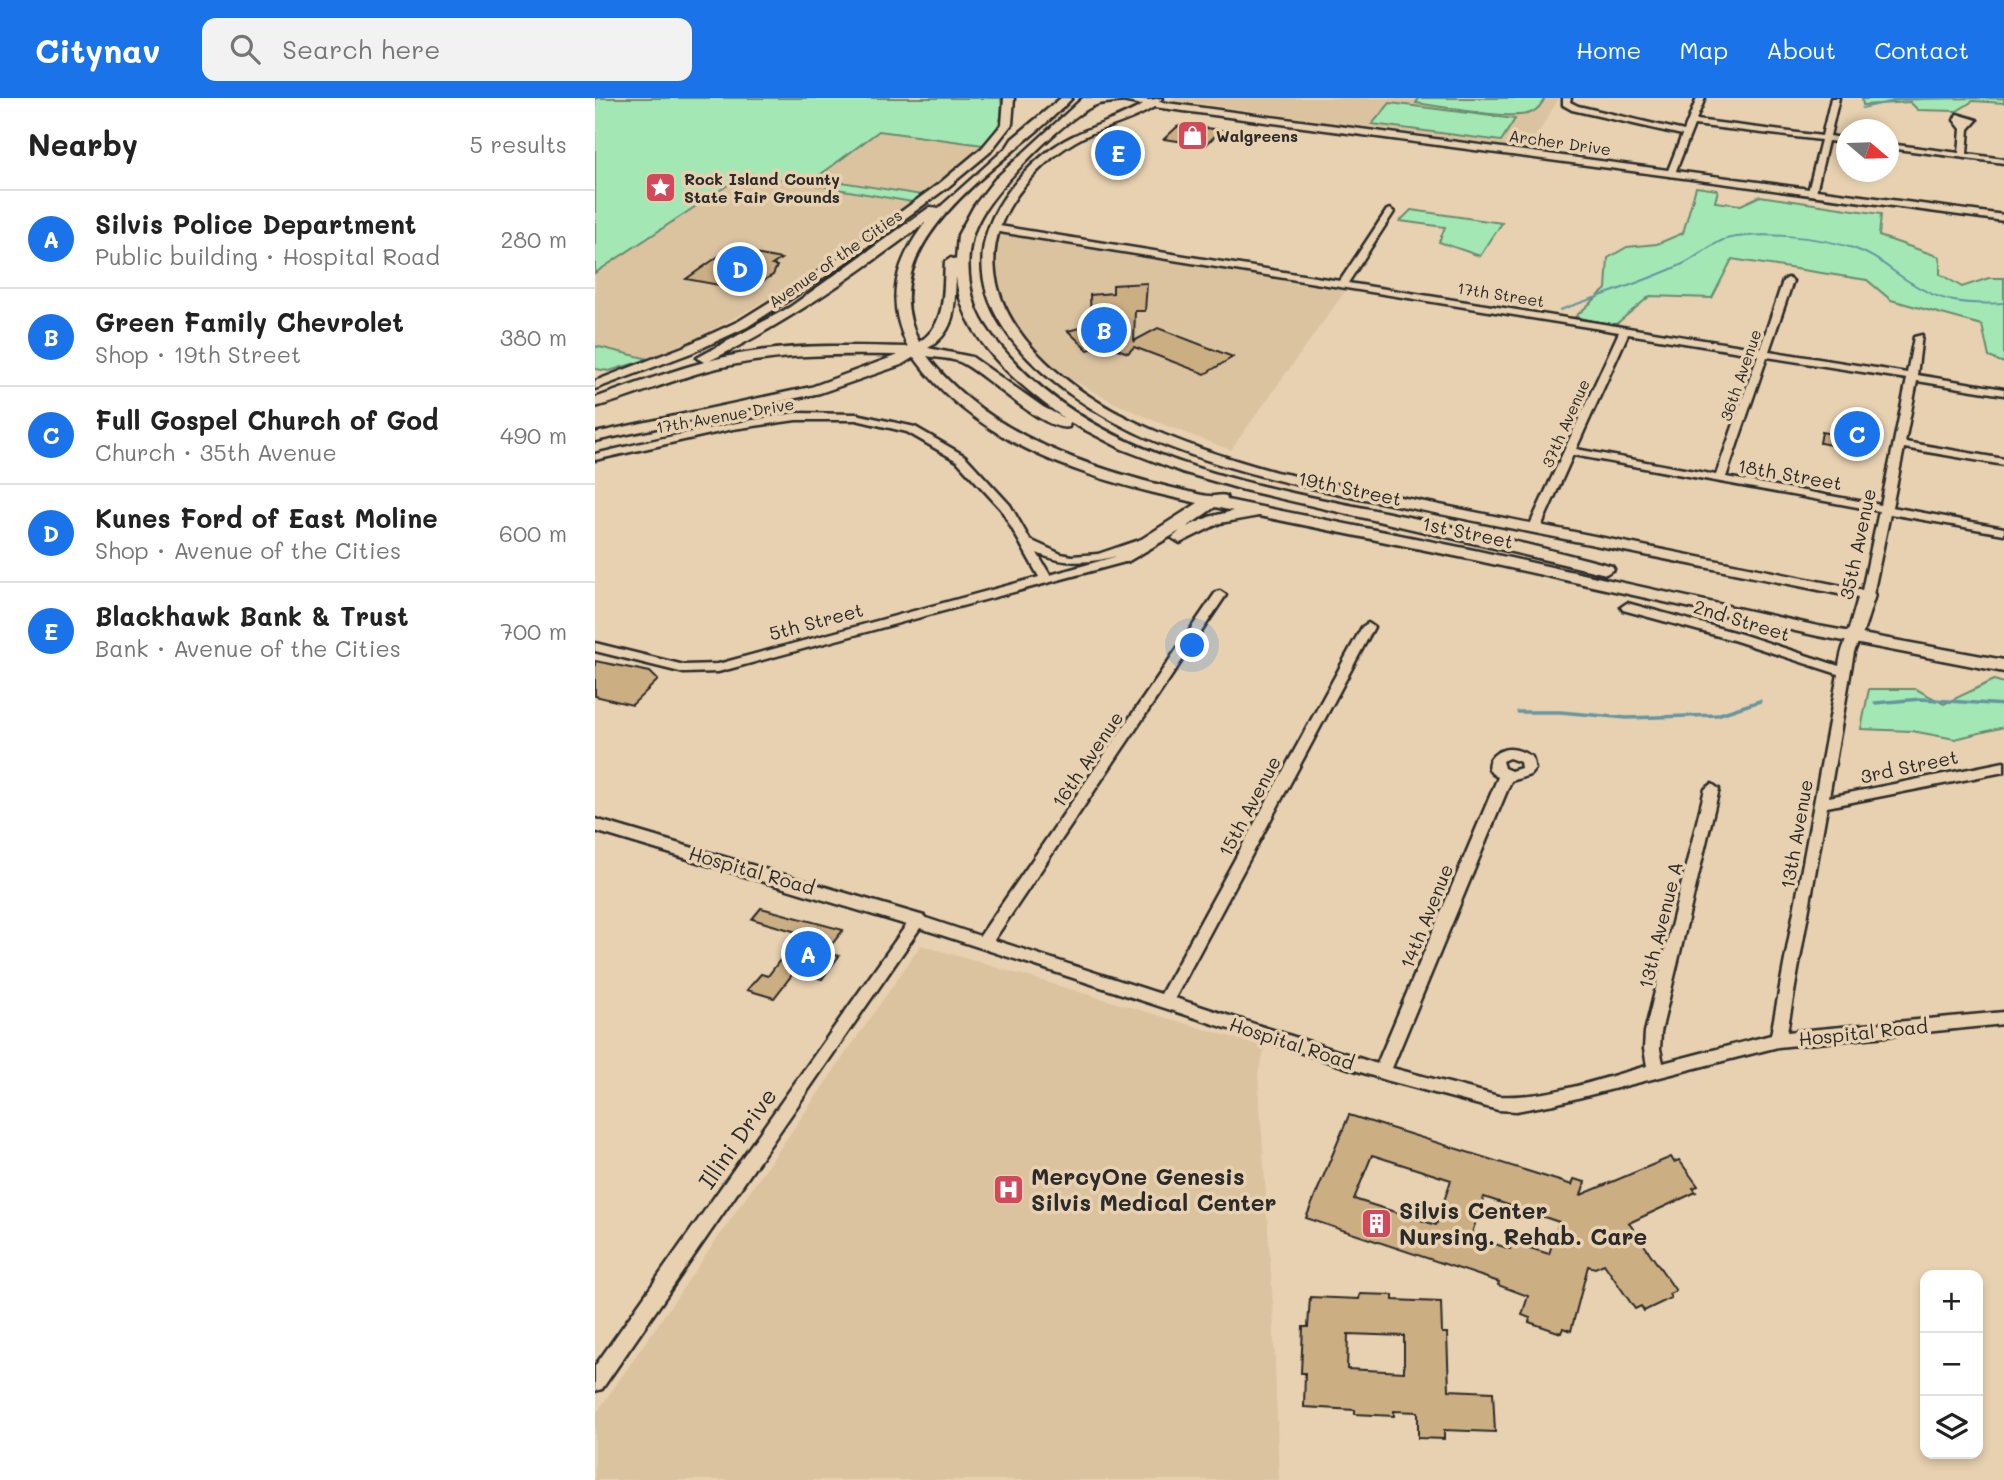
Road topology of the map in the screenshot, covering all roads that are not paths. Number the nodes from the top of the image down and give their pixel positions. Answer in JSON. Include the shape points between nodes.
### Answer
{"nodes":[{"id":1,"x":1009,"y":98,"type":"edge"},
{"id":2,"x":1067,"y":98,"type":"edge"},
{"id":3,"x":1089,"y":98,"type":"edge"},
{"id":4,"x":1111,"y":98,"type":"edge"},
{"id":5,"x":1701,"y":98,"type":"edge"},
{"id":6,"x":1835,"y":98,"type":"edge"},
{"id":7,"x":1118,"y":99,"type":"edge"},
{"id":8,"x":1137,"y":100,"type":"edge"},
{"id":9,"x":1155,"y":101,"type":"edge"},
{"id":10,"x":1568,"y":102,"type":"edge"},
{"id":11,"x":1117,"y":119,"type":"junction"},
{"id":12,"x":1691,"y":122,"type":"junction"},
{"id":13,"x":1965,"y":130,"type":"dead end"},
{"id":14,"x":1027,"y":134,"type":"junction"},
{"id":15,"x":1686,"y":134,"type":"junction"},
{"id":16,"x":1825,"y":138,"type":"junction"},
{"id":17,"x":1836,"y":140,"type":"edge"},
{"id":18,"x":1899,"y":147,"type":"edge"},
{"id":19,"x":1963,"y":156,"type":"junction"},
{"id":20,"x":2004,"y":161,"type":"edge"},
{"id":21,"x":1016,"y":165,"type":"junction"},
{"id":22,"x":1671,"y":173,"type":"junction"},
{"id":23,"x":1812,"y":192,"type":"junction"},
{"id":24,"x":1389,"y":212,"type":"dead end"},
{"id":25,"x":2004,"y":218,"type":"edge"},
{"id":26,"x":970,"y":225,"type":"junction"},
{"id":27,"x":993,"y":228,"type":"junction"},
{"id":28,"x":1788,"y":281,"type":"dead end"},
{"id":29,"x":1343,"y":284,"type":"junction"},
{"id":30,"x":1625,"y":329,"type":"junction"},
{"id":31,"x":1919,"y":337,"type":"dead end"},
{"id":32,"x":917,"y":351,"type":"junction"},
{"id":33,"x":1765,"y":352,"type":"junction"},
{"id":34,"x":1912,"y":377,"type":"junction"},
{"id":35,"x":595,"y":385,"type":"edge"},
{"id":36,"x":2004,"y":392,"type":"edge"},
{"id":37,"x":595,"y":402,"type":"edge"},
{"id":38,"x":994,"y":425,"type":"junction"},
{"id":39,"x":595,"y":437,"type":"edge"},
{"id":40,"x":1899,"y":444,"type":"junction"},
{"id":41,"x":1569,"y":451,"type":"junction"},
{"id":42,"x":595,"y":457,"type":"edge"},
{"id":43,"x":2004,"y":462,"type":"edge"},
{"id":44,"x":1171,"y":463,"type":"junction"},
{"id":45,"x":1202,"y":474,"type":"junction"},
{"id":46,"x":1720,"y":479,"type":"junction"},
{"id":47,"x":1216,"y":500,"type":"junction"},
{"id":48,"x":1884,"y":509,"type":"junction"},
{"id":49,"x":1278,"y":514,"type":"junction"},
{"id":50,"x":1431,"y":527,"type":"junction"},
{"id":51,"x":1534,"y":529,"type":"junction"},
{"id":52,"x":2004,"y":531,"type":"edge"},
{"id":53,"x":1153,"y":540,"type":"junction"},
{"id":54,"x":1027,"y":542,"type":"junction"},
{"id":55,"x":1124,"y":558,"type":"junction"},
{"id":56,"x":1046,"y":579,"type":"junction"},
{"id":57,"x":1220,"y":595,"type":"dead end"},
{"id":58,"x":1867,"y":596,"type":"junction"},
{"id":59,"x":1627,"y":607,"type":"dead end"},
{"id":60,"x":1368,"y":627,"type":"dead end"},
{"id":61,"x":1855,"y":636,"type":"junction"},
{"id":62,"x":595,"y":647,"type":"edge"},
{"id":63,"x":2004,"y":666,"type":"edge"},
{"id":64,"x":1845,"y":672,"type":"junction"},
{"id":65,"x":2004,"y":767,"type":"edge"},
{"id":66,"x":1506,"y":775,"type":"dead end"},
{"id":67,"x":1712,"y":789,"type":"dead end"},
{"id":68,"x":1822,"y":803,"type":"junction"},
{"id":69,"x":595,"y":825,"type":"edge"},
{"id":70,"x":917,"y":921,"type":"junction"},
{"id":71,"x":983,"y":944,"type":"junction"},
{"id":72,"x":1164,"y":1003,"type":"junction"},
{"id":73,"x":2004,"y":1018,"type":"edge"},
{"id":74,"x":1778,"y":1040,"type":"junction"},
{"id":75,"x":1656,"y":1070,"type":"junction"},
{"id":76,"x":1382,"y":1072,"type":"junction"},
{"id":77,"x":595,"y":1382,"type":"edge"}],
"edges":[{"from":1,"to":35,"type":"street","name":"Avenue of the Cities","via":[[1007,124],[986,150],[831,268],[743,324]]},
{"from":2,"to":14,"type":"main road","name":"Avenue of the Cities"},
{"from":3,"to":21,"type":"main road"},
{"from":4,"to":7,"type":"street","name":"Archer Drive"},
{"from":5,"to":12,"type":"street"},
{"from":6,"to":16,"type":"street"},
{"from":7,"to":8,"type":"street","name":"Archer Drive"},
{"from":7,"to":11,"type":"street","via":[[1131,107]]},
{"from":7,"to":21,"type":"main road","via":[[1088,105]]},
{"from":8,"to":9,"type":"street","name":"Archer Drive"},
{"from":9,"to":11,"type":"street"},
{"from":9,"to":22,"type":"street","name":"Archer Drive"},
{"from":10,"to":15,"type":"street"},
{"from":11,"to":27,"type":"street","via":[[1081,134],[1046,157],[1016,189]]},
{"from":12,"to":15,"type":"street"},
{"from":12,"to":16,"type":"street"},
{"from":13,"to":19,"type":"street"},
{"from":14,"to":32,"type":"main road","via":[[936,218],[909,260],[901,306]]},
{"from":14,"to":37,"type":"main road","name":"Avenue of the Cities","via":[[942,204],[792,312],[720,351]]},
{"from":15,"to":22,"type":"street"},
{"from":16,"to":17,"type":"street"},
{"from":16,"to":23,"type":"street"},
{"from":18,"to":19,"type":"street"},
{"from":19,"to":20,"type":"street"},
{"from":21,"to":26,"type":"main road","via":[[993,187]]},
{"from":22,"to":23,"type":"street","name":"Archer Drive"},
{"from":23,"to":25,"type":"street","name":"Archer Drive"},
{"from":24,"to":29,"type":"street"},
{"from":26,"to":32,"type":"main road","via":[[951,257],[947,320]]},
{"from":26,"to":44,"type":"main road","name":"19th Street","via":[[962,281],[977,323],[1003,360],[1077,419]]},
{"from":27,"to":29,"type":"street","name":"17th Street"},
{"from":27,"to":51,"type":"street","name":"19th Street","via":[[987,270],[996,305],[1018,342],[1048,373],[1111,414],[1151,434],[1274,476]]},
{"from":28,"to":33,"type":"street","name":"36th Avenue"},
{"from":29,"to":30,"type":"street","name":"17th Street"},
{"from":30,"to":33,"type":"street","name":"17th Street"},
{"from":30,"to":41,"type":"street","name":"37th Avenue"},
{"from":31,"to":34,"type":"street","name":"35th Avenue"},
{"from":32,"to":37,"type":"main road","name":"Avenue of the Cities","via":[[757,355],[696,369]]},
{"from":32,"to":38,"type":"main road","name":"1st Street","via":[[940,382]]},
{"from":32,"to":39,"type":"main road","via":[[824,387]]},
{"from":32,"to":44,"type":"main road","name":"Avenue of the Cities","via":[[967,360],[1056,420]]},
{"from":33,"to":34,"type":"street","name":"17th Street"},
{"from":33,"to":46,"type":"street","name":"36th Avenue"},
{"from":34,"to":36,"type":"street","name":"17th Street"},
{"from":34,"to":40,"type":"street","name":"35th Avenue"},
{"from":38,"to":47,"type":"main road","name":"1st Street","via":[[1028,444],[1100,472]]},
{"from":38,"to":53,"type":"main road","via":[[1048,458],[1171,498],[1177,511]]},
{"from":40,"to":43,"type":"street"},
{"from":40,"to":48,"type":"street","name":"35th Avenue"},
{"from":41,"to":46,"type":"street","name":"18th Street"},
{"from":41,"to":51,"type":"street","name":"37th Avenue"},
{"from":42,"to":54,"type":"street","name":"17th Avenue Drive","via":[[778,418],[840,416],[893,423],[936,439],[967,461],[994,490]]},
{"from":44,"to":45,"type":"main road","name":"19th Street"},
{"from":45,"to":47,"type":"main road","via":[[1217,486]]},
{"from":45,"to":50,"type":"main road","name":"19th Street"},
{"from":46,"to":48,"type":"street","name":"18th Street"},
{"from":47,"to":49,"type":"main road","name":"1st Street"},
{"from":47,"to":50,"type":"main road","via":[[1251,494]]},
{"from":47,"to":53,"type":"main road"},
{"from":47,"to":55,"type":"main road","via":[[1211,509],[1163,544]]},
{"from":48,"to":52,"type":"street","name":"18th Street"},
{"from":48,"to":58,"type":"street","name":"35th Avenue"},
{"from":49,"to":55,"type":"main road","via":[[1214,519],[1154,554]]},
{"from":49,"to":61,"type":"main road","name":"1st Street"},
{"from":50,"to":61,"type":"main road","name":"19th Street","via":[[1830,622]]},
{"from":51,"to":58,"type":"street","name":"19th Street"},
{"from":53,"to":54,"type":"street","via":[[1083,560],[1054,556]]},
{"from":53,"to":55,"type":"main road"},
{"from":54,"to":56,"type":"street","name":"17th Avenue Drive"},
{"from":55,"to":56,"type":"street"},
{"from":56,"to":62,"type":"street","name":"5th Street","via":[[718,668],[684,669]]},
{"from":57,"to":71,"type":"street","name":"16th Avenue"},
{"from":58,"to":61,"type":"street","name":"35th Avenue"},
{"from":59,"to":64,"type":"street","name":"2nd Street"},
{"from":60,"to":72,"type":"street","name":"15th Avenue"},
{"from":61,"to":63,"type":"main road"},
{"from":61,"to":64,"type":"street","name":"13th Avenue"},
{"from":64,"to":68,"type":"street","name":"13th Avenue"},
{"from":65,"to":68,"type":"street","name":"3rd Street"},
{"from":66,"to":76,"type":"street","name":"14th Avenue"},
{"from":67,"to":75,"type":"street","name":"13th Avenue A","via":[[1653,1032]]},
{"from":68,"to":74,"type":"street","name":"13th Avenue"},
{"from":69,"to":70,"type":"street","name":"Hospital Road"},
{"from":70,"to":71,"type":"street","name":"Hospital Road"},
{"from":70,"to":77,"type":"street","name":"Illini Drive"},
{"from":71,"to":72,"type":"street","name":"Hospital Road"},
{"from":72,"to":76,"type":"street","name":"Hospital Road"},
{"from":73,"to":74,"type":"street","name":"Hospital Road"},
{"from":74,"to":75,"type":"street","name":"Hospital Road"},
{"from":75,"to":76,"type":"street","name":"Hospital Road","via":[[1516,1104],[1486,1101]]}]}
